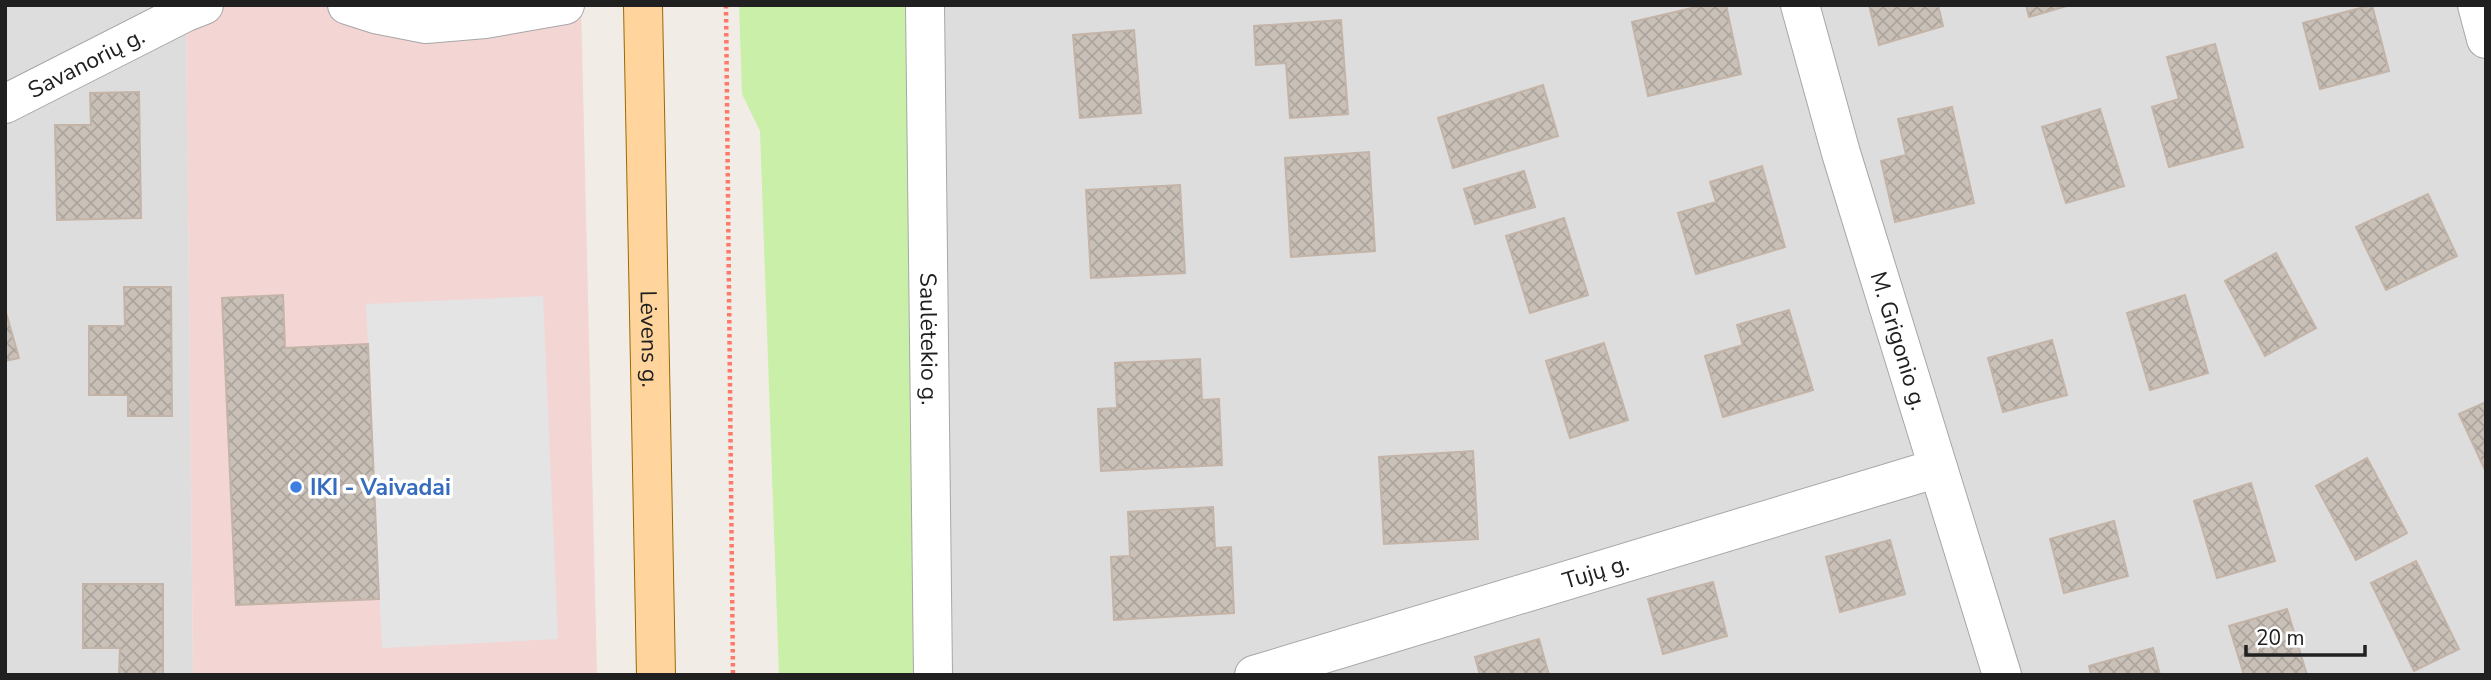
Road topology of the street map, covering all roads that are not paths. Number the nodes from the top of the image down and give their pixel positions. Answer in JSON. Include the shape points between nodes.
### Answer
{"nodes":[{"id":1,"x":204,"y":5,"type":"edge"},
{"id":2,"x":347,"y":5,"type":"edge"},
{"id":3,"x":565,"y":5,"type":"edge"},
{"id":4,"x":643,"y":5,"type":"edge"},
{"id":5,"x":925,"y":5,"type":"edge"},
{"id":6,"x":1800,"y":5,"type":"edge"},
{"id":7,"x":2477,"y":5,"type":"edge"},
{"id":8,"x":2486,"y":39,"type":"edge"},
{"id":9,"x":5,"y":104,"type":"edge"},
{"id":10,"x":1938,"y":468,"type":"junction"},
{"id":11,"x":656,"y":675,"type":"edge"},
{"id":12,"x":933,"y":675,"type":"edge"},
{"id":13,"x":1254,"y":675,"type":"edge"},
{"id":14,"x":2001,"y":675,"type":"edge"}],
"edges":[{"from":1,"to":9,"type":"street","name":"Savanorių g."},
{"from":2,"to":3,"type":"street","via":[[426,24]]},
{"from":4,"to":11,"type":"main road","name":"Lėvens g."},
{"from":5,"to":12,"type":"street","name":"Saulėtekio g."},
{"from":6,"to":10,"type":"street","name":"M. Grigonio g."},
{"from":7,"to":8,"type":"street"},
{"from":10,"to":13,"type":"street","name":"Tujų g."},
{"from":10,"to":14,"type":"street","name":"M. Grigonio g."}]}
